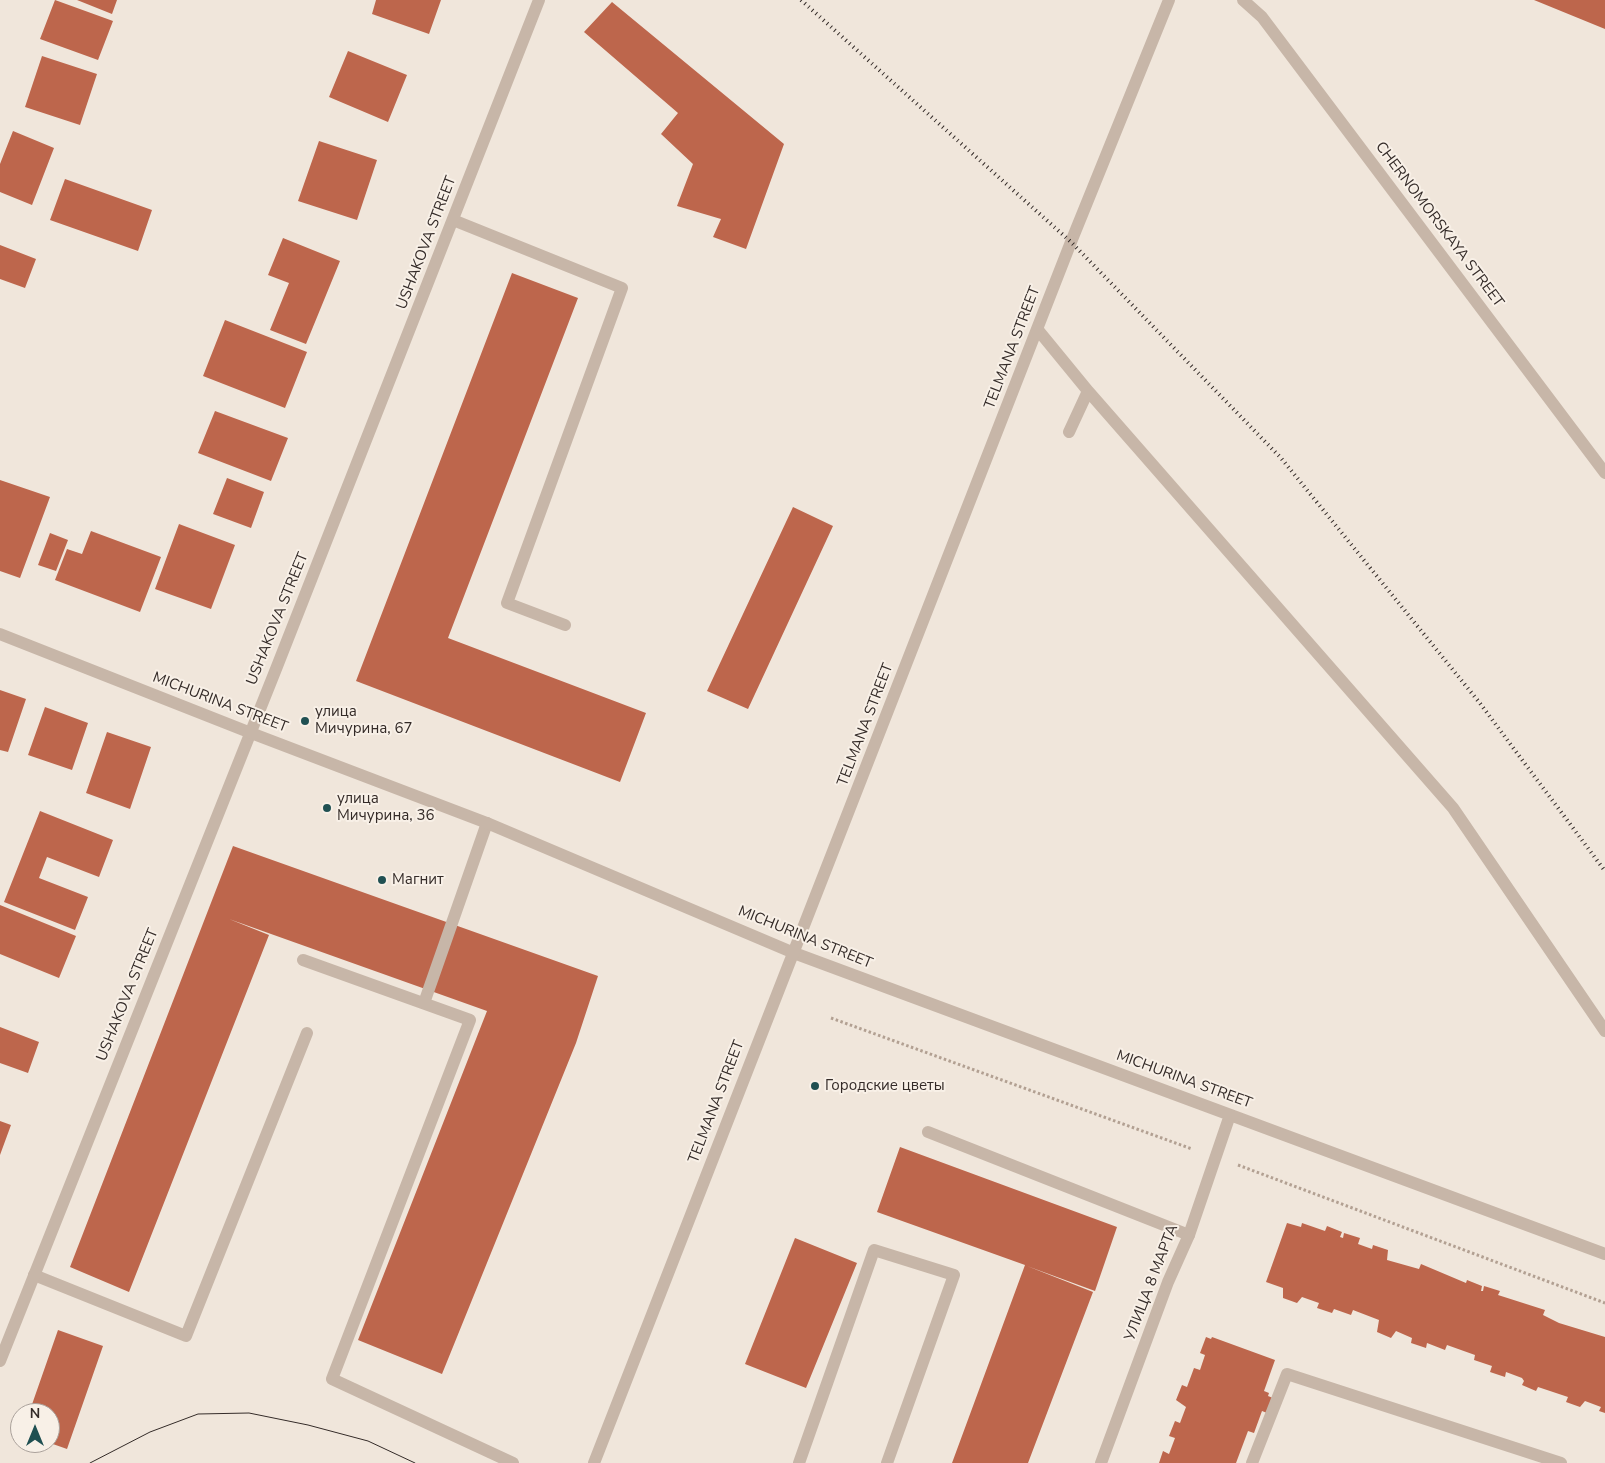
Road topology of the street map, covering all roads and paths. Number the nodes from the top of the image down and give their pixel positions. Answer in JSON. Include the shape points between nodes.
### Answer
{"nodes":[{"id":1,"x":539,"y":0,"type":"edge"},
{"id":2,"x":1169,"y":0,"type":"edge"},
{"id":3,"x":1243,"y":0,"type":"edge"},
{"id":4,"x":453,"y":220,"type":"junction"},
{"id":5,"x":1038,"y":330,"type":"junction"},
{"id":6,"x":1088,"y":390,"type":"junction"},
{"id":7,"x":1069,"y":432,"type":"dead end"},
{"id":8,"x":1605,"y":473,"type":"edge"},
{"id":9,"x":565,"y":626,"type":"dead end"},
{"id":10,"x":0,"y":634,"type":"edge"},
{"id":11,"x":251,"y":733,"type":"junction"},
{"id":12,"x":488,"y":823,"type":"junction"},
{"id":13,"x":794,"y":953,"type":"junction"},
{"id":14,"x":303,"y":960,"type":"dead end"},
{"id":15,"x":424,"y":1003,"type":"junction"},
{"id":16,"x":1605,"y":1031,"type":"edge"},
{"id":17,"x":307,"y":1034,"type":"dead end"},
{"id":18,"x":1230,"y":1115,"type":"junction"},
{"id":19,"x":928,"y":1132,"type":"dead end"},
{"id":20,"x":1189,"y":1235,"type":"junction"},
{"id":21,"x":1605,"y":1254,"type":"edge"},
{"id":22,"x":34,"y":1275,"type":"junction"},
{"id":23,"x":0,"y":1361,"type":"edge"},
{"id":24,"x":513,"y":1463,"type":"edge"},
{"id":25,"x":594,"y":1463,"type":"edge"},
{"id":26,"x":799,"y":1463,"type":"edge"},
{"id":27,"x":886,"y":1463,"type":"edge"},
{"id":28,"x":1101,"y":1463,"type":"edge"},
{"id":29,"x":1252,"y":1463,"type":"edge"},
{"id":30,"x":1561,"y":1463,"type":"edge"}],
"edges":[{"from":1,"to":4,"type":"street","name":"USHAKOVA STREET"},
{"from":2,"to":5,"type":"street","name":"TELMANA STREET"},
{"from":3,"to":8,"type":"street","name":"CHERNOMORSKAYA STREET","via":[[1262,17]]},
{"from":4,"to":9,"type":"street","via":[[622,288],[506,603]]},
{"from":4,"to":11,"type":"street","name":"USHAKOVA STREET"},
{"from":5,"to":6,"type":"street"},
{"from":5,"to":13,"type":"street","name":"TELMANA STREET"},
{"from":6,"to":7,"type":"street"},
{"from":6,"to":16,"type":"street","via":[[1454,808]]},
{"from":10,"to":11,"type":"street","name":"MICHURINA STREET"},
{"from":11,"to":12,"type":"street","name":"MICHURINA STREET"},
{"from":11,"to":22,"type":"street","name":"USHAKOVA STREET"},
{"from":12,"to":13,"type":"street","name":"MICHURINA STREET"},
{"from":12,"to":15,"type":"street"},
{"from":13,"to":18,"type":"street","name":"MICHURINA STREET"},
{"from":13,"to":25,"type":"street","name":"TELMANA STREET"},
{"from":14,"to":15,"type":"street"},
{"from":15,"to":24,"type":"street","via":[[470,1020],[332,1379]]},
{"from":17,"to":22,"type":"street","via":[[186,1336]]},
{"from":18,"to":20,"type":"street","name":"УЛИЦА 8 МАРТА"},
{"from":18,"to":21,"type":"street","name":"MICHURINA STREET"},
{"from":19,"to":20,"type":"street"},
{"from":20,"to":28,"type":"street","name":"УЛИЦА 8 МАРТА","via":[[1168,1282]]},
{"from":22,"to":23,"type":"street","name":"USHAKOVA STREET"},
{"from":26,"to":27,"type":"street","via":[[874,1250],[954,1275]]},
{"from":29,"to":30,"type":"street","via":[[1287,1374]]}]}
